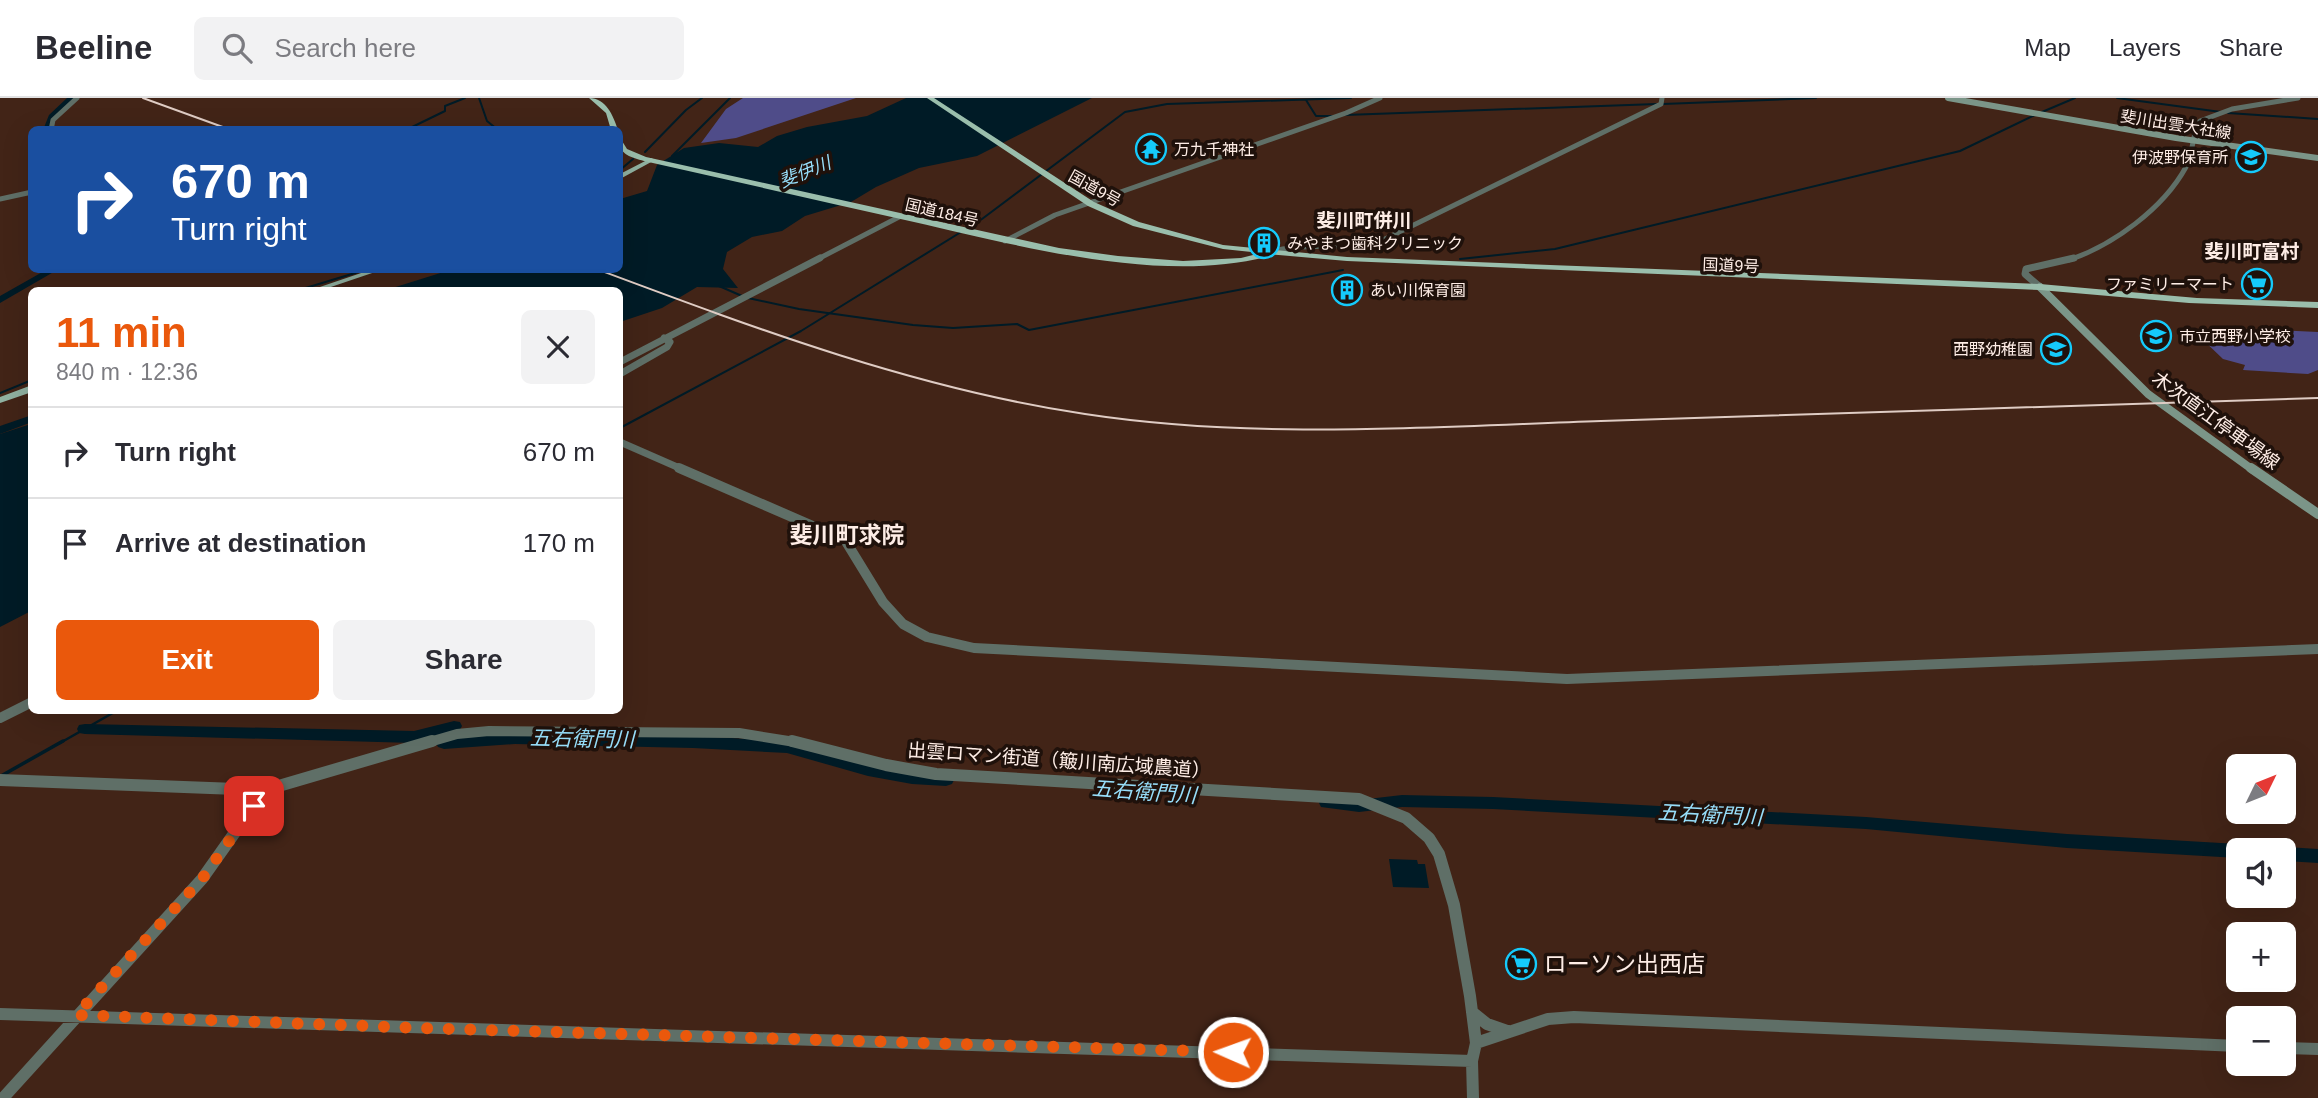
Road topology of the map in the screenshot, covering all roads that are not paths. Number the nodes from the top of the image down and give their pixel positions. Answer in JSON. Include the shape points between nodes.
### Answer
{"nodes":[{"id":1,"x":77,"y":98,"type":"edge"},
{"id":2,"x":592,"y":98,"type":"edge"},
{"id":3,"x":930,"y":98,"type":"edge"},
{"id":4,"x":1380,"y":98,"type":"edge"},
{"id":5,"x":1662,"y":98,"type":"edge"},
{"id":6,"x":1948,"y":98,"type":"edge"},
{"id":7,"x":2298,"y":98,"type":"edge"},
{"id":8,"x":52,"y":126,"type":"edge"},
{"id":9,"x":614,"y":126,"type":"edge"},
{"id":10,"x":2195,"y":141,"type":"junction"},
{"id":11,"x":623,"y":146,"type":"edge"},
{"id":12,"x":2318,"y":158,"type":"edge"},
{"id":13,"x":654,"y":161,"type":"junction"},
{"id":14,"x":623,"y":176,"type":"edge"},
{"id":15,"x":28,"y":193,"type":"edge"},
{"id":16,"x":0,"y":199,"type":"edge"},
{"id":17,"x":899,"y":217,"type":"junction"},
{"id":18,"x":1005,"y":241,"type":"junction"},
{"id":19,"x":1266,"y":253,"type":"junction"},
{"id":20,"x":368,"y":273,"type":"edge"},
{"id":21,"x":324,"y":287,"type":"edge"},
{"id":22,"x":2043,"y":290,"type":"junction"},
{"id":23,"x":2318,"y":305,"type":"edge"},
{"id":24,"x":664,"y":338,"type":"junction"},
{"id":25,"x":623,"y":360,"type":"edge"},
{"id":26,"x":623,"y":372,"type":"edge"},
{"id":27,"x":28,"y":389,"type":"edge"},
{"id":28,"x":0,"y":400,"type":"edge"},
{"id":29,"x":623,"y":443,"type":"edge"},
{"id":30,"x":2318,"y":514,"type":"edge"},
{"id":31,"x":2318,"y":649,"type":"edge"},
{"id":32,"x":28,"y":704,"type":"edge"},
{"id":33,"x":0,"y":718,"type":"edge"},
{"id":34,"x":1,"y":780,"type":"edge"},
{"id":35,"x":265,"y":790,"type":"junction"},
{"id":36,"x":1472,"y":1012,"type":"junction"},
{"id":37,"x":0,"y":1014,"type":"edge"},
{"id":38,"x":76,"y":1015,"type":"junction"},
{"id":39,"x":1510,"y":1031,"type":"junction"},
{"id":40,"x":1476,"y":1043,"type":"junction"},
{"id":41,"x":2226,"y":1045,"type":"edge"},
{"id":42,"x":2296,"y":1048,"type":"edge"},
{"id":43,"x":2318,"y":1049,"type":"edge"},
{"id":44,"x":1472,"y":1061,"type":"junction"},
{"id":45,"x":3,"y":1098,"type":"edge"},
{"id":46,"x":1473,"y":1098,"type":"edge"}],
"edges":[{"from":1,"to":8,"type":"street"},
{"from":2,"to":9,"type":"highway","via":[[609,112]]},
{"from":3,"to":19,"type":"highway","name":"国道9号","via":[[1072,193],[1136,224]]},
{"from":4,"to":18,"type":"street","via":[[1055,215]]},
{"from":5,"to":19,"type":"street","via":[[1661,104],[1381,241],[1348,248],[1286,245]]},
{"from":6,"to":10,"type":"main road","name":"斐川出雲大社線"},
{"from":7,"to":10,"type":"street","via":[[2213,115],[2198,122]]},
{"from":10,"to":12,"type":"main road","name":"斐川出雲大社線"},
{"from":10,"to":22,"type":"street","via":[[2187,166],[2175,183],[2137,221],[2064,262],[2026,269],[2025,274]]},
{"from":11,"to":13,"type":"highway","name":"国道184号"},
{"from":13,"to":14,"type":"main road"},
{"from":13,"to":17,"type":"highway","name":"国道184号"},
{"from":15,"to":16,"type":"street"},
{"from":17,"to":18,"type":"highway","name":"国道184号"},
{"from":17,"to":24,"type":"street"},
{"from":18,"to":19,"type":"highway","name":"国道184号","via":[[1083,255],[1176,261],[1239,262]]},
{"from":19,"to":22,"type":"highway","name":"国道9号"},
{"from":20,"to":21,"type":"main road"},
{"from":22,"to":23,"type":"highway","name":"国道9号"},
{"from":22,"to":30,"type":"main road","name":"木次直江停車場線","via":[[2169,411]]},
{"from":24,"to":25,"type":"street"},
{"from":24,"to":26,"type":"street","via":[[670,341],[667,347]]},
{"from":27,"to":28,"type":"main road"},
{"from":29,"to":31,"type":"street","via":[[845,540],[894,618],[922,637],[974,648],[1567,679]]},
{"from":32,"to":33,"type":"street"},
{"from":34,"to":35,"type":"street","name":"出雲ロマン街道（簸川南広域農道）"},
{"from":35,"to":36,"type":"street","name":"出雲ロマン街道（簸川南広域農道）","via":[[457,734],[645,732],[767,737],[936,774],[1359,800],[1382,805],[1412,822],[1441,858]]},
{"from":35,"to":38,"type":"street","via":[[202,879]]},
{"from":36,"to":39,"type":"street","via":[[1487,1024]]},
{"from":36,"to":40,"type":"street","name":"出雲ロマン街道（簸川南広域農道）"},
{"from":37,"to":38,"type":"street"},
{"from":38,"to":44,"type":"street"},
{"from":38,"to":45,"type":"street"},
{"from":39,"to":40,"type":"street"},
{"from":39,"to":41,"type":"street","via":[[1548,1019],[1574,1017]]},
{"from":40,"to":44,"type":"street","name":"出雲ロマン街道（簸川南広域農道）"},
{"from":42,"to":43,"type":"street"},
{"from":44,"to":46,"type":"street","name":"出雲ロマン街道（簸川南広域農道）"}]}
